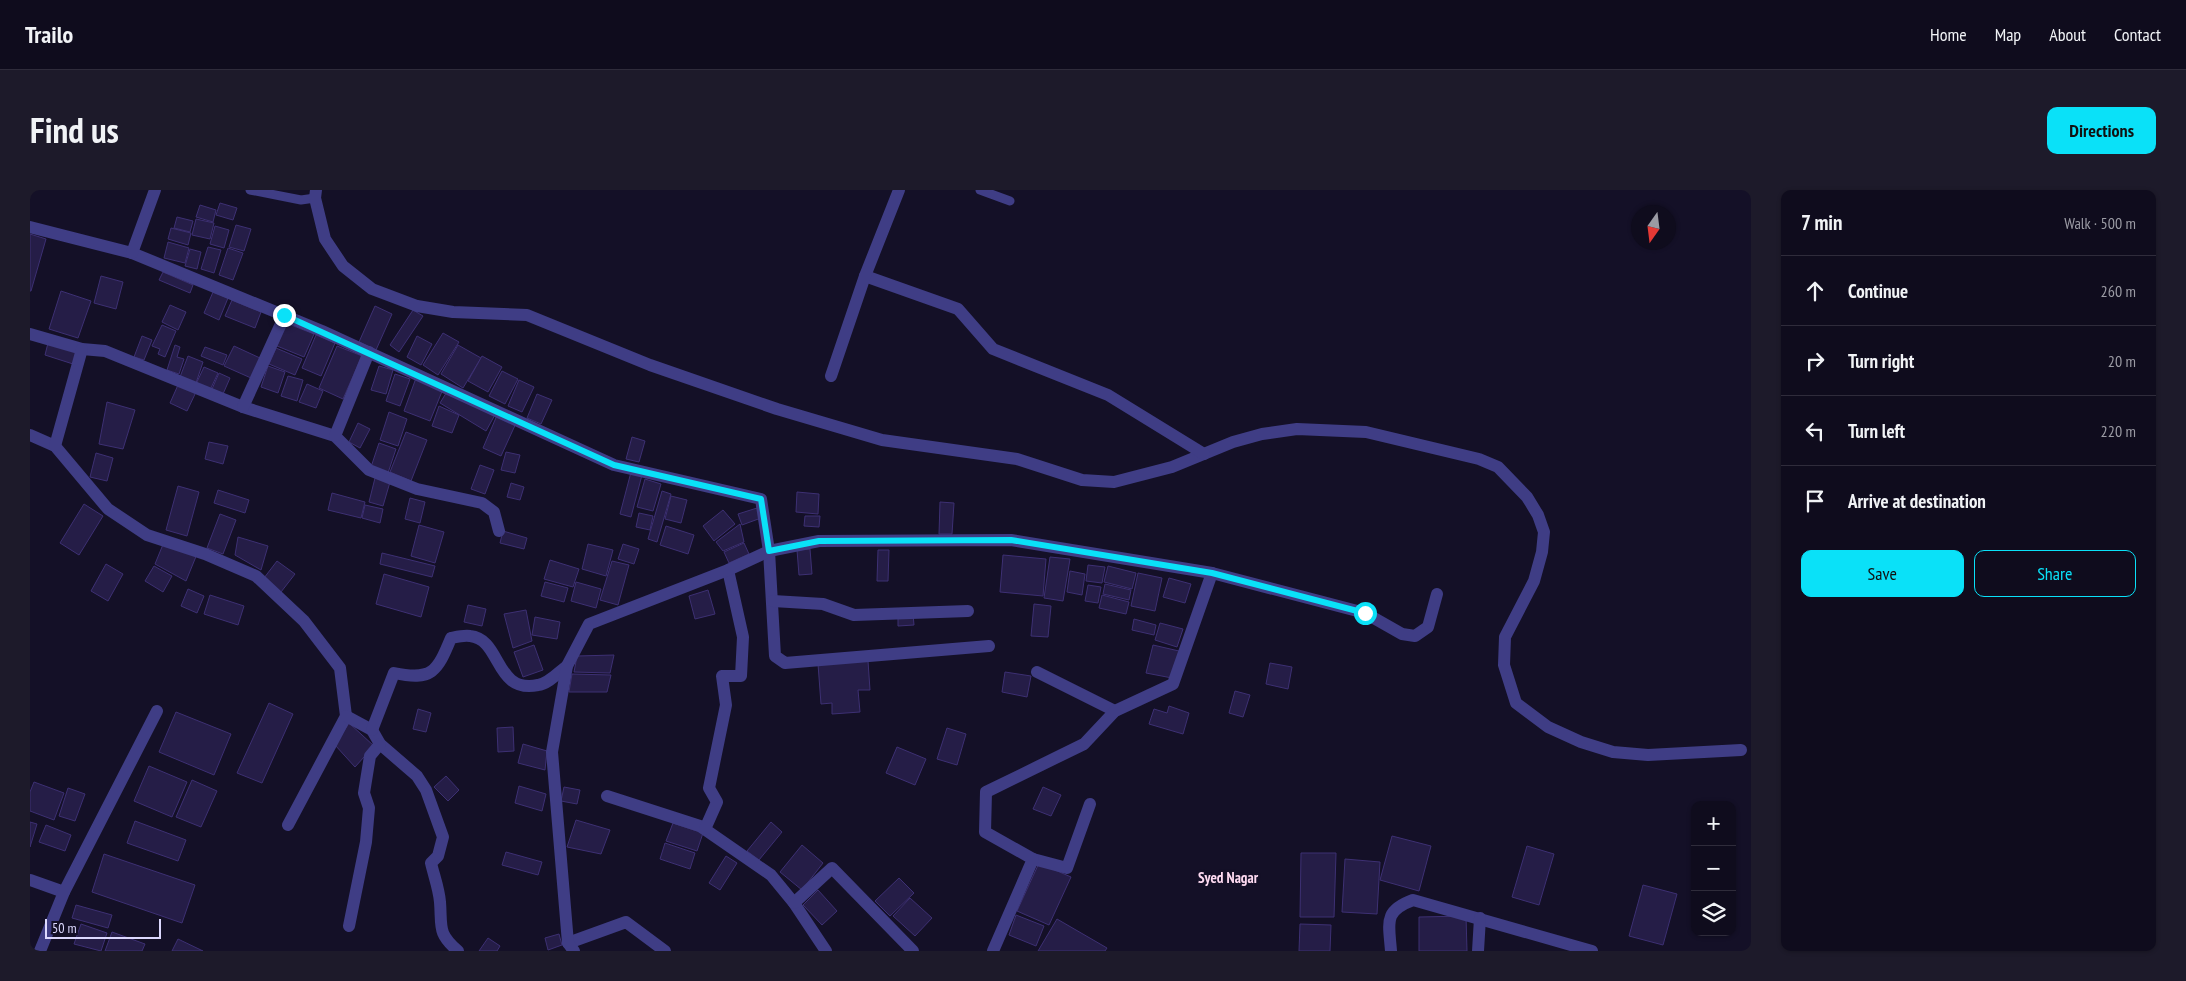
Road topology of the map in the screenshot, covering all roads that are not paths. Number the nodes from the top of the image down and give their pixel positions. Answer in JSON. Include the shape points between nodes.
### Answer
{"nodes":[{"id":1,"x":155,"y":190,"type":"edge"},
{"id":2,"x":250,"y":190,"type":"edge"},
{"id":3,"x":899,"y":190,"type":"edge"},
{"id":4,"x":980,"y":190,"type":"edge"},
{"id":5,"x":316,"y":194,"type":"edge"},
{"id":6,"x":1010,"y":201,"type":"dead end"},
{"id":7,"x":30,"y":227,"type":"edge"},
{"id":8,"x":132,"y":252,"type":"junction"},
{"id":9,"x":865,"y":276,"type":"junction"},
{"id":10,"x":284,"y":315,"type":"junction"},
{"id":11,"x":30,"y":334,"type":"edge"},
{"id":12,"x":82,"y":349,"type":"junction"},
{"id":13,"x":369,"y":352,"type":"junction"},
{"id":14,"x":831,"y":376,"type":"dead end"},
{"id":15,"x":244,"y":407,"type":"junction"},
{"id":16,"x":30,"y":435,"type":"edge"},
{"id":17,"x":335,"y":436,"type":"junction"},
{"id":18,"x":55,"y":446,"type":"junction"},
{"id":19,"x":1204,"y":454,"type":"junction"},
{"id":20,"x":499,"y":531,"type":"dead end"},
{"id":21,"x":769,"y":551,"type":"junction"},
{"id":22,"x":728,"y":570,"type":"junction"},
{"id":23,"x":1212,"y":573,"type":"junction"},
{"id":24,"x":1437,"y":594,"type":"dead end"},
{"id":25,"x":773,"y":601,"type":"junction"},
{"id":26,"x":968,"y":611,"type":"dead end"},
{"id":27,"x":989,"y":646,"type":"dead end"},
{"id":28,"x":567,"y":666,"type":"junction"},
{"id":29,"x":1037,"y":672,"type":"dead end"},
{"id":30,"x":157,"y":711,"type":"dead end"},
{"id":31,"x":1115,"y":711,"type":"junction"},
{"id":32,"x":346,"y":716,"type":"junction"},
{"id":33,"x":372,"y":730,"type":"junction"},
{"id":34,"x":380,"y":744,"type":"junction"},
{"id":35,"x":1740,"y":750,"type":"dead end"},
{"id":36,"x":607,"y":796,"type":"dead end"},
{"id":37,"x":1090,"y":804,"type":"dead end"},
{"id":38,"x":288,"y":825,"type":"dead end"},
{"id":39,"x":705,"y":829,"type":"junction"},
{"id":40,"x":1033,"y":859,"type":"junction"},
{"id":41,"x":30,"y":880,"type":"edge"},
{"id":42,"x":64,"y":892,"type":"junction"},
{"id":43,"x":794,"y":903,"type":"junction"},
{"id":44,"x":1480,"y":918,"type":"junction"},
{"id":45,"x":349,"y":926,"type":"dead end"},
{"id":46,"x":571,"y":947,"type":"edge"},
{"id":47,"x":40,"y":951,"type":"edge"},
{"id":48,"x":458,"y":951,"type":"edge"},
{"id":49,"x":666,"y":951,"type":"edge"},
{"id":50,"x":826,"y":951,"type":"edge"},
{"id":51,"x":913,"y":951,"type":"edge"},
{"id":52,"x":993,"y":951,"type":"edge"},
{"id":53,"x":1391,"y":951,"type":"edge"},
{"id":54,"x":1478,"y":951,"type":"edge"},
{"id":55,"x":1592,"y":951,"type":"edge"}],
"edges":[{"from":1,"to":8,"type":"street"},
{"from":2,"to":5,"type":"lane","via":[[302,200]]},
{"from":3,"to":9,"type":"street"},
{"from":4,"to":6,"type":"lane"},
{"from":5,"to":19,"type":"street","via":[[325,239],[343,266],[372,289],[417,306],[453,312],[527,315],[650,365],[882,440],[1016,459],[1082,480],[1114,482],[1172,467]]},
{"from":7,"to":8,"type":"street"},
{"from":8,"to":10,"type":"street"},
{"from":9,"to":14,"type":"street"},
{"from":9,"to":19,"type":"street","via":[[958,308],[993,349],[1108,395]]},
{"from":10,"to":13,"type":"street"},
{"from":10,"to":15,"type":"street"},
{"from":11,"to":12,"type":"street"},
{"from":12,"to":15,"type":"street","via":[[105,351]]},
{"from":12,"to":18,"type":"street"},
{"from":13,"to":17,"type":"street"},
{"from":13,"to":21,"type":"street","via":[[614,465],[761,499]]},
{"from":15,"to":17,"type":"street"},
{"from":16,"to":18,"type":"street"},
{"from":17,"to":20,"type":"street","via":[[369,470],[417,489],[482,503],[494,512]]},
{"from":18,"to":32,"type":"street","via":[[108,509],[147,535],[205,554],[263,582],[304,621],[340,668]]},
{"from":19,"to":35,"type":"street","via":[[1262,434],[1297,429],[1333,430],[1366,432],[1398,439],[1479,459],[1498,467],[1527,497],[1544,532],[1534,581],[1505,637],[1504,665],[1516,703],[1548,727],[1613,752],[1648,755]]},
{"from":21,"to":22,"type":"street"},
{"from":21,"to":23,"type":"street","via":[[819,541],[1011,540]]},
{"from":21,"to":25,"type":"street"},
{"from":22,"to":28,"type":"street","via":[[589,624]]},
{"from":22,"to":39,"type":"street","via":[[743,637],[741,676],[722,676],[726,705],[709,788],[717,802]]},
{"from":23,"to":24,"type":"street","via":[[1365,613],[1402,634],[1415,636],[1428,627]]},
{"from":23,"to":31,"type":"street","via":[[1173,684]]},
{"from":25,"to":26,"type":"street","via":[[823,604],[854,615]]},
{"from":25,"to":27,"type":"street","via":[[776,656],[785,663]]},
{"from":28,"to":33,"type":"street","via":[[540,686],[518,686],[504,674],[486,644],[470,636],[450,638],[440,664],[426,676],[394,673]]},
{"from":28,"to":46,"type":"street","via":[[552,752]]},
{"from":29,"to":31,"type":"street"},
{"from":30,"to":42,"type":"street"},
{"from":31,"to":40,"type":"street","via":[[1084,744],[986,792],[985,832]]},
{"from":32,"to":33,"type":"street"},
{"from":32,"to":38,"type":"street"},
{"from":33,"to":34,"type":"street"},
{"from":34,"to":45,"type":"street","via":[[370,756],[364,793],[369,808],[366,842]]},
{"from":34,"to":48,"type":"street","via":[[417,776],[426,790],[443,837],[438,856],[431,863],[440,902],[440,924],[445,939]]},
{"from":36,"to":39,"type":"street"},
{"from":37,"to":40,"type":"street","via":[[1067,868]]},
{"from":39,"to":43,"type":"street","via":[[771,875]]},
{"from":40,"to":52,"type":"street"},
{"from":41,"to":42,"type":"street"},
{"from":42,"to":47,"type":"street"},
{"from":43,"to":50,"type":"street"},
{"from":43,"to":51,"type":"street","via":[[832,868]]},
{"from":44,"to":53,"type":"street","via":[[1413,900],[1398,905],[1389,919]]},
{"from":44,"to":54,"type":"street"},
{"from":44,"to":55,"type":"street"},
{"from":46,"to":49,"type":"street","via":[[626,922]]}]}
